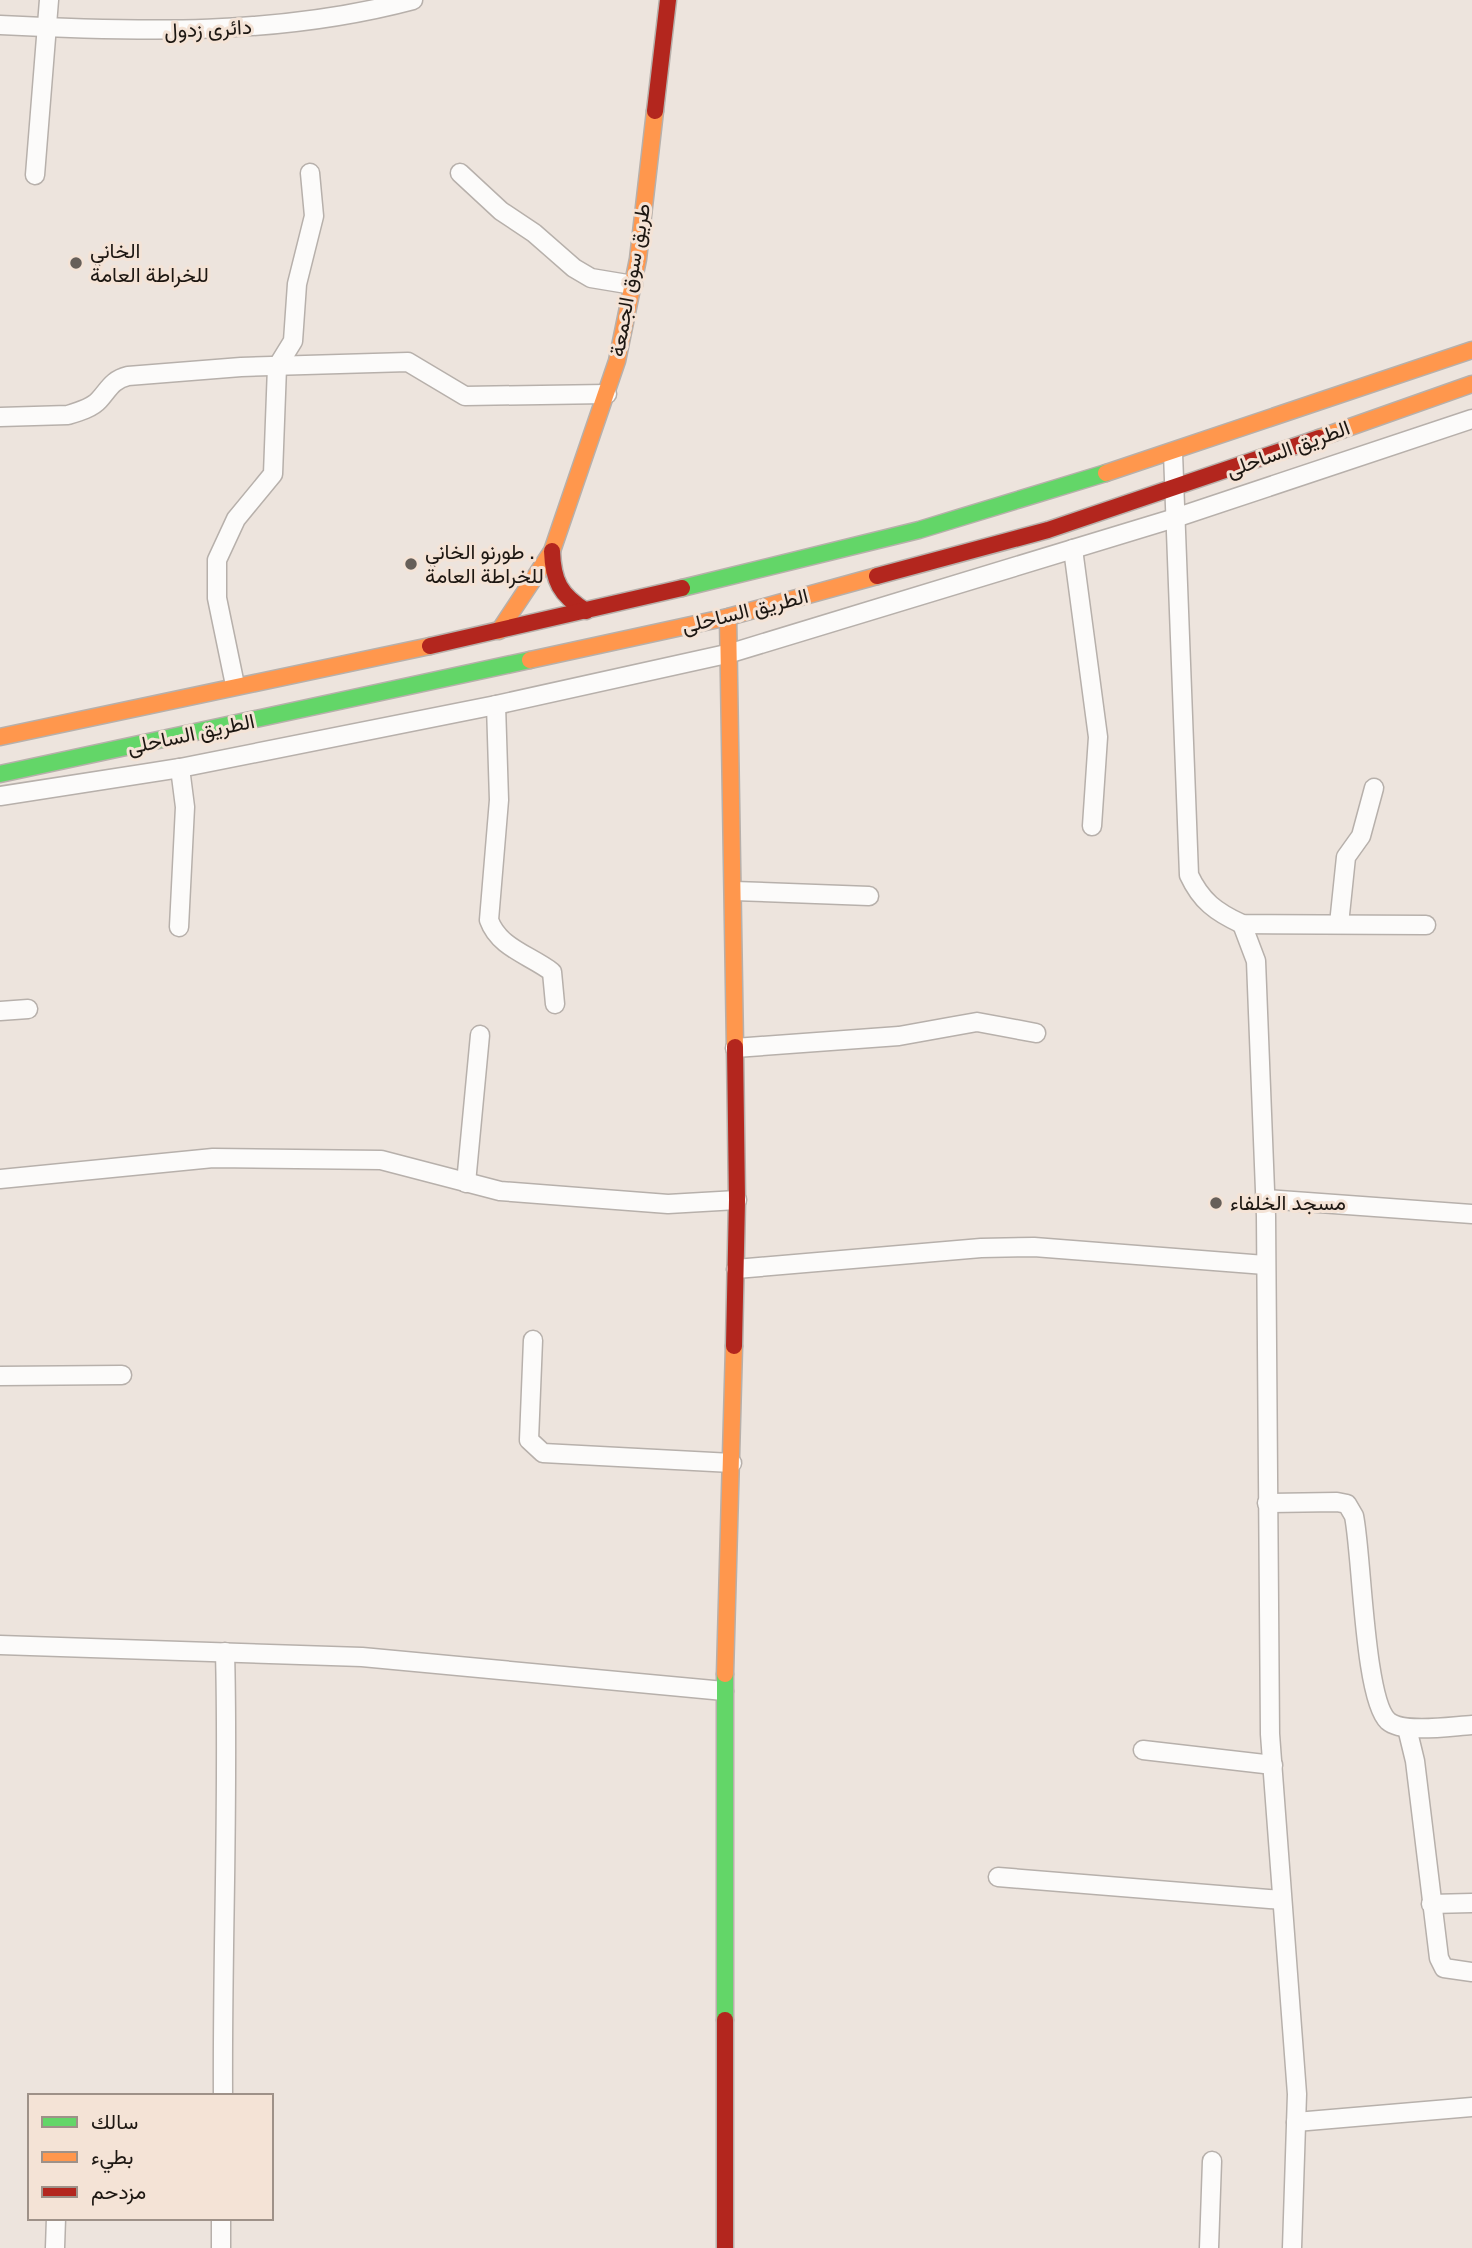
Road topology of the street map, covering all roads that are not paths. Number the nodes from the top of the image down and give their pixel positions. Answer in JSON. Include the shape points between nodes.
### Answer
{"nodes":[{"id":1,"x":49,"y":0,"type":"edge"},
{"id":2,"x":413,"y":0,"type":"edge"},
{"id":3,"x":668,"y":0,"type":"edge"},
{"id":4,"x":0,"y":25,"type":"edge"},
{"id":5,"x":47,"y":28,"type":"junction"},
{"id":6,"x":310,"y":173,"type":"dead end"},
{"id":7,"x":460,"y":173,"type":"dead end"},
{"id":8,"x":34,"y":175,"type":"dead end"},
{"id":9,"x":633,"y":285,"type":"junction"},
{"id":10,"x":1472,"y":350,"type":"edge"},
{"id":11,"x":277,"y":367,"type":"junction"},
{"id":12,"x":1472,"y":384,"type":"edge"},
{"id":13,"x":607,"y":394,"type":"junction"},
{"id":14,"x":0,"y":417,"type":"edge"},
{"id":15,"x":1472,"y":419,"type":"edge"},
{"id":16,"x":1173,"y":453,"type":"junction"},
{"id":17,"x":1175,"y":489,"type":"junction"},
{"id":18,"x":1175,"y":518,"type":"junction"},
{"id":19,"x":1073,"y":549,"type":"junction"},
{"id":20,"x":552,"y":551,"type":"junction"},
{"id":21,"x":586,"y":611,"type":"junction"},
{"id":22,"x":728,"y":617,"type":"junction"},
{"id":23,"x":499,"y":631,"type":"junction"},
{"id":24,"x":731,"y":653,"type":"junction"},
{"id":25,"x":235,"y":685,"type":"junction"},
{"id":26,"x":496,"y":705,"type":"junction"},
{"id":27,"x":0,"y":737,"type":"edge"},
{"id":28,"x":180,"y":768,"type":"junction"},
{"id":29,"x":0,"y":774,"type":"edge"},
{"id":30,"x":1374,"y":788,"type":"dead end"},
{"id":31,"x":0,"y":796,"type":"edge"},
{"id":32,"x":1092,"y":826,"type":"dead end"},
{"id":33,"x":734,"y":891,"type":"junction"},
{"id":34,"x":869,"y":896,"type":"dead end"},
{"id":35,"x":1242,"y":924,"type":"junction"},
{"id":36,"x":1339,"y":924,"type":"junction"},
{"id":37,"x":1426,"y":925,"type":"dead end"},
{"id":38,"x":178,"y":927,"type":"dead end"},
{"id":39,"x":555,"y":1004,"type":"dead end"},
{"id":40,"x":28,"y":1009,"type":"dead end"},
{"id":41,"x":0,"y":1011,"type":"edge"},
{"id":42,"x":1036,"y":1033,"type":"dead end"},
{"id":43,"x":480,"y":1035,"type":"dead end"},
{"id":44,"x":735,"y":1048,"type":"junction"},
{"id":45,"x":0,"y":1179,"type":"edge"},
{"id":46,"x":466,"y":1183,"type":"junction"},
{"id":47,"x":1265,"y":1199,"type":"junction"},
{"id":48,"x":737,"y":1200,"type":"junction"},
{"id":49,"x":1472,"y":1214,"type":"edge"},
{"id":50,"x":1265,"y":1265,"type":"junction"},
{"id":51,"x":736,"y":1269,"type":"junction"},
{"id":52,"x":533,"y":1340,"type":"dead end"},
{"id":53,"x":122,"y":1375,"type":"dead end"},
{"id":54,"x":0,"y":1376,"type":"edge"},
{"id":55,"x":732,"y":1463,"type":"junction"},
{"id":56,"x":1267,"y":1503,"type":"junction"},
{"id":57,"x":0,"y":1645,"type":"edge"},
{"id":58,"x":225,"y":1652,"type":"junction"},
{"id":59,"x":724,"y":1691,"type":"junction"},
{"id":60,"x":1472,"y":1725,"type":"edge"},
{"id":61,"x":1407,"y":1728,"type":"junction"},
{"id":62,"x":1143,"y":1750,"type":"dead end"},
{"id":63,"x":1273,"y":1765,"type":"junction"},
{"id":64,"x":998,"y":1877,"type":"dead end"},
{"id":65,"x":1282,"y":1900,"type":"junction"},
{"id":66,"x":1472,"y":1903,"type":"edge"},
{"id":67,"x":1431,"y":1904,"type":"junction"},
{"id":68,"x":1472,"y":1972,"type":"edge"},
{"id":69,"x":223,"y":2094,"type":"edge"},
{"id":70,"x":1472,"y":2107,"type":"edge"},
{"id":71,"x":1296,"y":2122,"type":"junction"},
{"id":72,"x":1212,"y":2161,"type":"dead end"},
{"id":73,"x":56,"y":2220,"type":"edge"},
{"id":74,"x":221,"y":2220,"type":"edge"},
{"id":75,"x":55,"y":2248,"type":"edge"},
{"id":76,"x":220,"y":2248,"type":"edge"},
{"id":77,"x":725,"y":2248,"type":"edge"},
{"id":78,"x":1209,"y":2248,"type":"edge"},
{"id":79,"x":1292,"y":2248,"type":"edge"}],
"edges":[{"from":1,"to":5,"type":"street"},
{"from":2,"to":5,"type":"street","name":"دائرى زدول","via":[[358,13],[255,27],[140,32]]},
{"from":3,"to":9,"type":"main road","name":"طريق سوق الجمعة"},
{"from":4,"to":5,"type":"street","name":"دائرى زدول"},
{"from":5,"to":8,"type":"street"},
{"from":6,"to":11,"type":"street","via":[[314,216],[297,284],[293,341]]},
{"from":7,"to":9,"type":"street","via":[[574,268],[591,278]]},
{"from":9,"to":13,"type":"main road","name":"طريق سوق الجمعة"},
{"from":10,"to":16,"type":"main road","name":"الطريق الساحلى"},
{"from":11,"to":13,"type":"street","via":[[408,362],[465,396]]},
{"from":11,"to":14,"type":"street","via":[[128,376],[114,381],[99,401],[78,412]]},
{"from":11,"to":25,"type":"street","via":[[273,474],[236,519],[217,560],[217,598]]},
{"from":12,"to":17,"type":"main road","name":"الطريق الساحلى"},
{"from":13,"to":20,"type":"main road","name":"طريق سوق الجمعة"},
{"from":15,"to":18,"type":"street"},
{"from":16,"to":17,"type":"street"},
{"from":16,"to":21,"type":"main road","name":"الطريق الساحلى","via":[[919,530]]},
{"from":17,"to":18,"type":"street"},
{"from":17,"to":22,"type":"main road","name":"الطريق الساحلى","via":[[1048,530]]},
{"from":18,"to":19,"type":"street"},
{"from":18,"to":35,"type":"street","via":[[1189,875],[1199,896],[1217,913]]},
{"from":19,"to":24,"type":"street"},
{"from":19,"to":32,"type":"street","via":[[1098,737]]},
{"from":20,"to":21,"type":"main road","name":"طريق سوق الجمعة","via":[[553,579],[564,599]]},
{"from":20,"to":23,"type":"main road","name":"طريق سوق الجمعة"},
{"from":21,"to":23,"type":"main road","name":"الطريق الساحلى"},
{"from":22,"to":24,"type":"main road"},
{"from":22,"to":29,"type":"main road","name":"الطريق الساحلى"},
{"from":23,"to":25,"type":"main road","name":"الطريق الساحلى"},
{"from":24,"to":26,"type":"street"},
{"from":24,"to":33,"type":"main road"},
{"from":25,"to":27,"type":"main road","name":"الطريق الساحلى"},
{"from":26,"to":28,"type":"street"},
{"from":26,"to":39,"type":"street","via":[[499,800],[489,920],[502,941],[552,972]]},
{"from":28,"to":31,"type":"street"},
{"from":28,"to":38,"type":"street","via":[[185,807]]},
{"from":30,"to":36,"type":"street","via":[[1361,836],[1346,857]]},
{"from":33,"to":34,"type":"street"},
{"from":33,"to":44,"type":"main road"},
{"from":35,"to":36,"type":"street"},
{"from":35,"to":47,"type":"street","via":[[1256,961]]},
{"from":36,"to":37,"type":"street"},
{"from":40,"to":41,"type":"street"},
{"from":42,"to":44,"type":"street","via":[[977,1022],[899,1036]]},
{"from":43,"to":46,"type":"street"},
{"from":44,"to":48,"type":"main road"},
{"from":45,"to":46,"type":"street","via":[[249,1157],[381,1160]]},
{"from":46,"to":48,"type":"street","via":[[500,1191],[668,1204]]},
{"from":47,"to":49,"type":"street"},
{"from":47,"to":50,"type":"street"},
{"from":48,"to":51,"type":"main road"},
{"from":50,"to":51,"type":"street","via":[[1034,1247]]},
{"from":50,"to":56,"type":"street"},
{"from":51,"to":55,"type":"main road"},
{"from":52,"to":55,"type":"street","via":[[529,1440],[543,1453]]},
{"from":53,"to":54,"type":"street"},
{"from":55,"to":59,"type":"main road"},
{"from":56,"to":61,"type":"street","via":[[1337,1502],[1351,1510],[1379,1708],[1389,1722]]},
{"from":56,"to":63,"type":"street"},
{"from":57,"to":58,"type":"street"},
{"from":58,"to":59,"type":"street","via":[[362,1657]]},
{"from":58,"to":69,"type":"street"},
{"from":59,"to":77,"type":"main road"},
{"from":60,"to":61,"type":"street"},
{"from":61,"to":67,"type":"street"},
{"from":62,"to":63,"type":"street"},
{"from":63,"to":65,"type":"street"},
{"from":64,"to":65,"type":"street"},
{"from":65,"to":71,"type":"street"},
{"from":66,"to":67,"type":"street"},
{"from":67,"to":68,"type":"street","via":[[1444,1968]]},
{"from":70,"to":71,"type":"street"},
{"from":71,"to":79,"type":"street"},
{"from":72,"to":78,"type":"street"},
{"from":73,"to":75,"type":"street"},
{"from":74,"to":76,"type":"street"}]}
